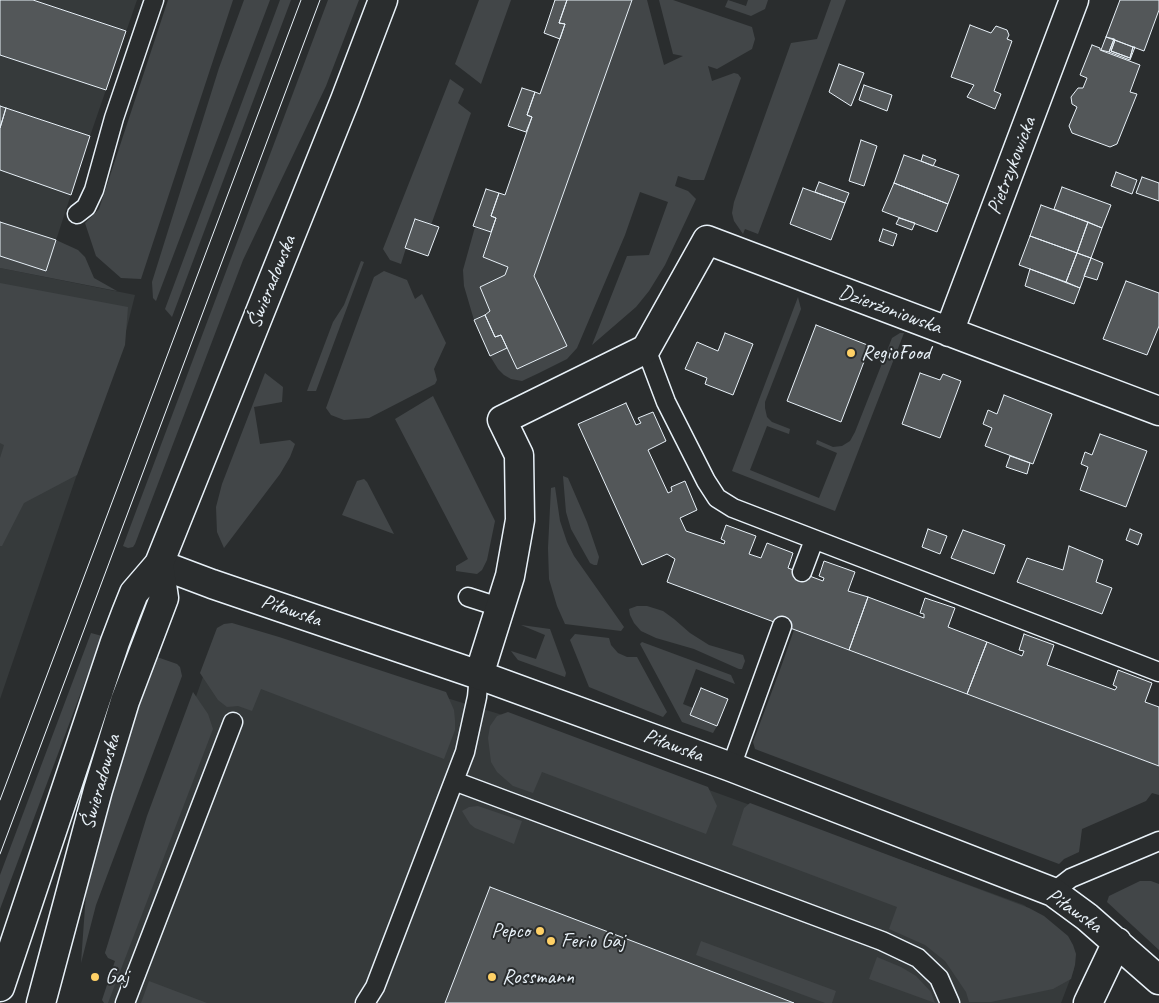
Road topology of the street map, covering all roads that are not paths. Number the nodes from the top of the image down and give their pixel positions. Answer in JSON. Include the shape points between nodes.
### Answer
{"nodes":[{"id":1,"x":154,"y":0,"type":"edge"},
{"id":2,"x":383,"y":0,"type":"edge"},
{"id":3,"x":1074,"y":0,"type":"edge"},
{"id":4,"x":77,"y":214,"type":"dead end"},
{"id":5,"x":950,"y":332,"type":"junction"},
{"id":6,"x":646,"y":349,"type":"junction"},
{"id":7,"x":1159,"y":411,"type":"edge"},
{"id":8,"x":814,"y":540,"type":"junction"},
{"id":9,"x":159,"y":564,"type":"junction"},
{"id":10,"x":802,"y":572,"type":"dead end"},
{"id":11,"x":468,"y":597,"type":"dead end"},
{"id":12,"x":499,"y":607,"type":"junction"},
{"id":13,"x":782,"y":626,"type":"dead end"},
{"id":14,"x":1159,"y":672,"type":"edge"},
{"id":15,"x":479,"y":674,"type":"junction"},
{"id":16,"x":233,"y":722,"type":"dead end"},
{"id":17,"x":731,"y":767,"type":"junction"},
{"id":18,"x":454,"y":781,"type":"junction"},
{"id":19,"x":1159,"y":841,"type":"edge"},
{"id":20,"x":1053,"y":892,"type":"junction"},
{"id":21,"x":1117,"y":942,"type":"junction"},
{"id":22,"x":1159,"y":980,"type":"edge"},
{"id":23,"x":0,"y":987,"type":"edge"},
{"id":24,"x":41,"y":1003,"type":"edge"},
{"id":25,"x":125,"y":1003,"type":"edge"},
{"id":26,"x":365,"y":1003,"type":"edge"},
{"id":27,"x":950,"y":1003,"type":"edge"},
{"id":28,"x":1088,"y":1003,"type":"edge"}],
"edges":[{"from":1,"to":4,"type":"lane","via":[[114,118],[94,190],[86,207]]},
{"from":2,"to":9,"type":"street","name":"Świeradowska"},
{"from":3,"to":5,"type":"street","name":"Pietrzykowicka"},
{"from":5,"to":6,"type":"street","name":"Dzierżoniowska","via":[[706,240]]},
{"from":5,"to":7,"type":"street","name":"Dzierżoniowska"},
{"from":6,"to":8,"type":"lane","via":[[666,402],[717,498],[733,508]]},
{"from":6,"to":12,"type":"street","via":[[502,420],[519,455],[520,520],[510,576]]},
{"from":8,"to":10,"type":"lane"},
{"from":8,"to":14,"type":"lane"},
{"from":9,"to":15,"type":"street","name":"Piławska"},
{"from":9,"to":23,"type":"street","name":"Świeradowska","via":[[134,593],[118,634]]},
{"from":9,"to":24,"type":"street","name":"Świeradowska","via":[[164,598],[125,701]]},
{"from":11,"to":12,"type":"lane"},
{"from":12,"to":15,"type":"street"},
{"from":13,"to":17,"type":"lane"},
{"from":15,"to":17,"type":"street","name":"Piławska"},
{"from":15,"to":18,"type":"lane","via":[[465,752]]},
{"from":16,"to":25,"type":"lane"},
{"from":17,"to":20,"type":"street","name":"Piławska"},
{"from":18,"to":26,"type":"lane","via":[[375,987]]},
{"from":18,"to":27,"type":"lane","via":[[882,941],[918,958],[938,978]]},
{"from":19,"to":20,"type":"lane","via":[[1071,878]]},
{"from":20,"to":21,"type":"street","name":"Piławska"},
{"from":21,"to":22,"type":"street","name":"Piławska"},
{"from":21,"to":28,"type":"street"}]}
